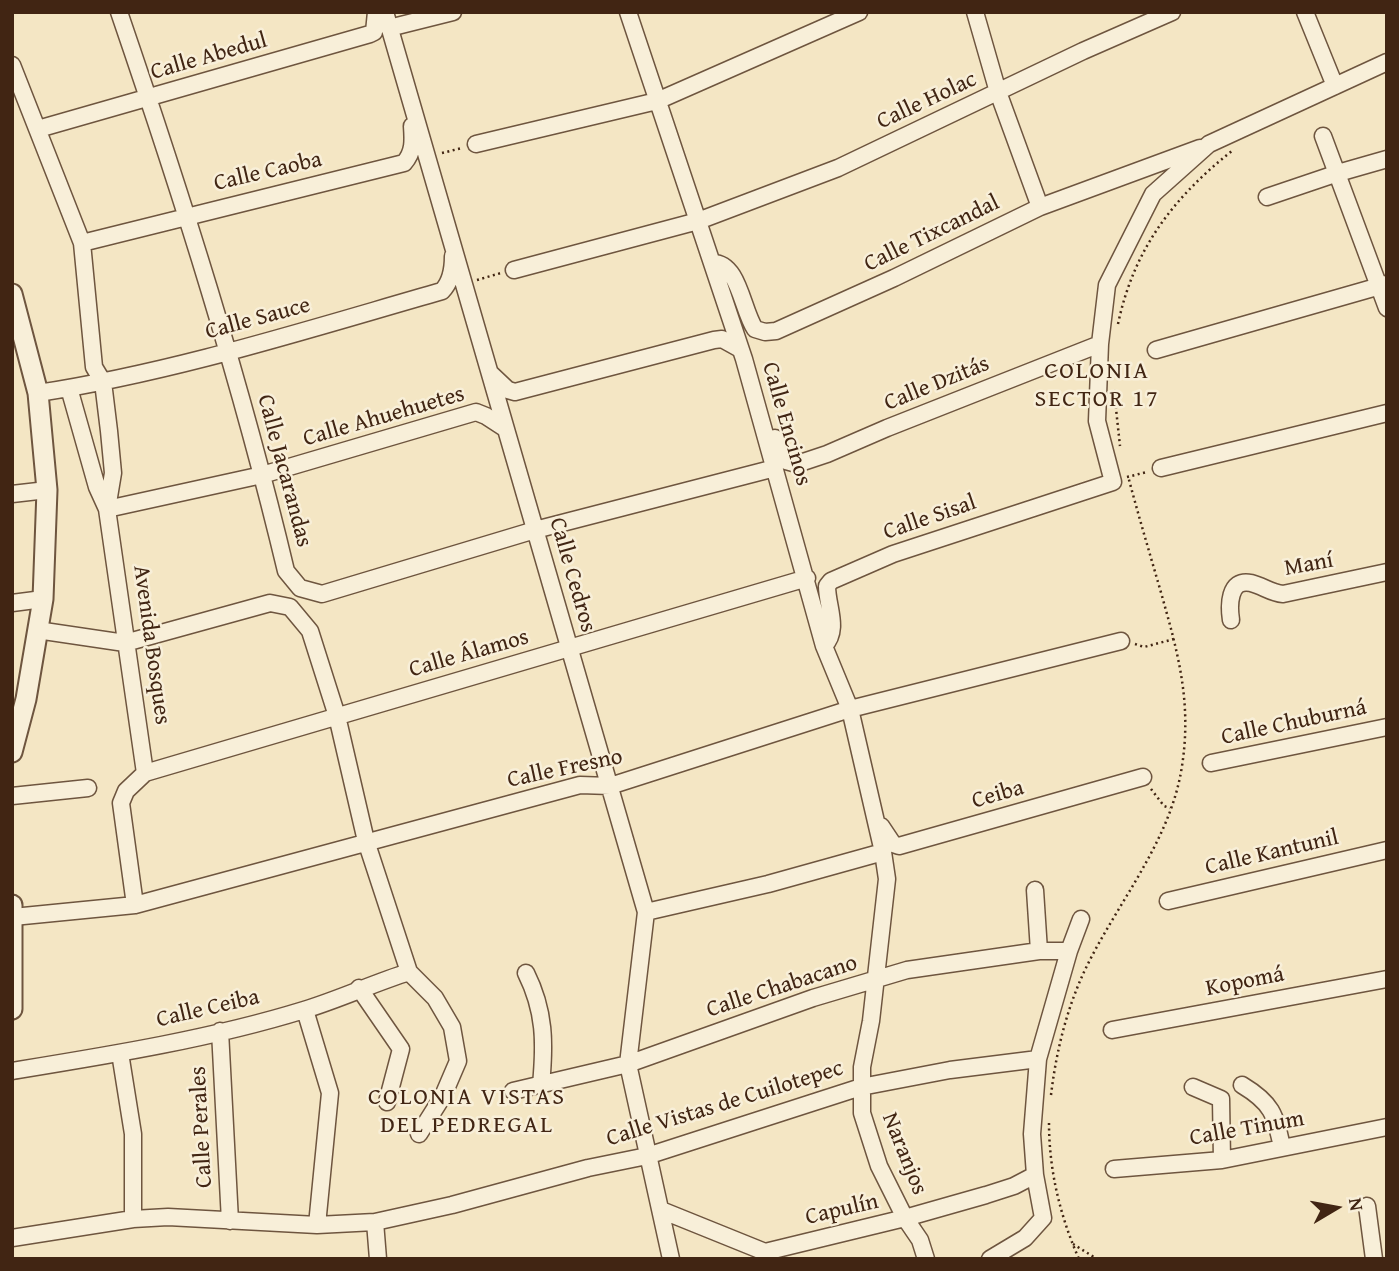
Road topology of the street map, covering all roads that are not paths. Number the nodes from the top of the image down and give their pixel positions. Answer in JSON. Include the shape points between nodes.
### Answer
{"nodes":[{"id":1,"x":119,"y":12,"type":"edge"},
{"id":2,"x":376,"y":12,"type":"edge"},
{"id":3,"x":453,"y":12,"type":"edge"},
{"id":4,"x":628,"y":12,"type":"edge"},
{"id":5,"x":859,"y":12,"type":"edge"},
{"id":6,"x":975,"y":12,"type":"edge"},
{"id":7,"x":1172,"y":12,"type":"edge"},
{"id":8,"x":1305,"y":12,"type":"edge"},
{"id":9,"x":387,"y":20,"type":"edge"},
{"id":10,"x":1387,"y":62,"type":"edge"},
{"id":11,"x":12,"y":65,"type":"edge"},
{"id":12,"x":1335,"y":86,"type":"junction"},
{"id":13,"x":998,"y":92,"type":"junction"},
{"id":14,"x":149,"y":98,"type":"junction"},
{"id":15,"x":657,"y":101,"type":"junction"},
{"id":16,"x":411,"y":102,"type":"junction"},
{"id":17,"x":38,"y":129,"type":"junction"},
{"id":18,"x":1323,"y":136,"type":"dead end"},
{"id":19,"x":476,"y":144,"type":"road end"},
{"id":20,"x":1209,"y":145,"type":"junction"},
{"id":21,"x":1387,"y":159,"type":"edge"},
{"id":22,"x":1338,"y":173,"type":"junction"},
{"id":23,"x":1268,"y":197,"type":"dead end"},
{"id":24,"x":1040,"y":207,"type":"junction"},
{"id":25,"x":187,"y":215,"type":"junction"},
{"id":26,"x":698,"y":221,"type":"junction"},
{"id":27,"x":82,"y":243,"type":"junction"},
{"id":28,"x":453,"y":247,"type":"junction"},
{"id":29,"x":712,"y":263,"type":"junction"},
{"id":30,"x":514,"y":270,"type":"road end"},
{"id":31,"x":1382,"y":285,"type":"edge"},
{"id":32,"x":12,"y":294,"type":"edge"},
{"id":33,"x":1387,"y":308,"type":"edge"},
{"id":34,"x":1100,"y":344,"type":"junction"},
{"id":35,"x":740,"y":349,"type":"junction"},
{"id":36,"x":1156,"y":350,"type":"dead end"},
{"id":37,"x":228,"y":352,"type":"junction"},
{"id":38,"x":490,"y":373,"type":"junction"},
{"id":39,"x":103,"y":382,"type":"junction"},
{"id":40,"x":69,"y":388,"type":"junction"},
{"id":41,"x":38,"y":393,"type":"junction"},
{"id":42,"x":754,"y":397,"type":"junction"},
{"id":43,"x":1387,"y":413,"type":"edge"},
{"id":44,"x":506,"y":429,"type":"junction"},
{"id":45,"x":791,"y":463,"type":"junction"},
{"id":46,"x":775,"y":468,"type":"junction"},
{"id":47,"x":1161,"y":468,"type":"road end"},
{"id":48,"x":262,"y":475,"type":"junction"},
{"id":49,"x":47,"y":490,"type":"junction"},
{"id":50,"x":12,"y":494,"type":"edge"},
{"id":51,"x":786,"y":508,"type":"junction"},
{"id":52,"x":107,"y":509,"type":"junction"},
{"id":53,"x":535,"y":530,"type":"junction"},
{"id":54,"x":1387,"y":572,"type":"edge"},
{"id":55,"x":807,"y":578,"type":"junction"},
{"id":56,"x":43,"y":599,"type":"junction"},
{"id":57,"x":12,"y":603,"type":"edge"},
{"id":58,"x":1231,"y":620,"type":"dead end"},
{"id":59,"x":37,"y":630,"type":"junction"},
{"id":60,"x":1121,"y":641,"type":"road end"},
{"id":61,"x":125,"y":643,"type":"junction"},
{"id":62,"x":824,"y":646,"type":"junction"},
{"id":63,"x":569,"y":648,"type":"junction"},
{"id":64,"x":19,"y":700,"type":"edge"},
{"id":65,"x":850,"y":709,"type":"junction"},
{"id":66,"x":337,"y":716,"type":"junction"},
{"id":67,"x":1387,"y":727,"type":"edge"},
{"id":68,"x":12,"y":751,"type":"edge"},
{"id":69,"x":1211,"y":763,"type":"dead end"},
{"id":70,"x":145,"y":773,"type":"junction"},
{"id":71,"x":1143,"y":777,"type":"road end"},
{"id":72,"x":610,"y":786,"type":"junction"},
{"id":73,"x":88,"y":788,"type":"dead end"},
{"id":74,"x":12,"y":796,"type":"edge"},
{"id":75,"x":876,"y":822,"type":"junction"},
{"id":76,"x":366,"y":841,"type":"junction"},
{"id":77,"x":1387,"y":850,"type":"edge"},
{"id":78,"x":883,"y":852,"type":"junction"},
{"id":79,"x":1035,"y":890,"type":"dead end"},
{"id":80,"x":1168,"y":901,"type":"dead end"},
{"id":81,"x":135,"y":905,"type":"junction"},
{"id":82,"x":13,"y":911,"type":"edge"},
{"id":83,"x":646,"y":912,"type":"junction"},
{"id":84,"x":1081,"y":919,"type":"dead end"},
{"id":85,"x":1039,"y":951,"type":"junction"},
{"id":86,"x":1069,"y":951,"type":"junction"},
{"id":87,"x":409,"y":972,"type":"junction"},
{"id":88,"x":526,"y":974,"type":"dead end"},
{"id":89,"x":1387,"y":979,"type":"edge"},
{"id":90,"x":876,"y":980,"type":"junction"},
{"id":91,"x":359,"y":988,"type":"junction"},
{"id":92,"x":13,"y":1000,"type":"edge"},
{"id":93,"x":12,"y":1009,"type":"edge"},
{"id":94,"x":305,"y":1010,"type":"junction"},
{"id":95,"x":1112,"y":1030,"type":"dead end"},
{"id":96,"x":220,"y":1031,"type":"junction"},
{"id":97,"x":120,"y":1053,"type":"junction"},
{"id":98,"x":1038,"y":1059,"type":"junction"},
{"id":99,"x":628,"y":1064,"type":"junction"},
{"id":100,"x":12,"y":1071,"type":"edge"},
{"id":101,"x":541,"y":1084,"type":"junction"},
{"id":102,"x":1242,"y":1085,"type":"dead end"},
{"id":103,"x":860,"y":1087,"type":"junction"},
{"id":104,"x":1192,"y":1087,"type":"dead end"},
{"id":105,"x":513,"y":1091,"type":"dead end"},
{"id":106,"x":387,"y":1102,"type":"dead end"},
{"id":107,"x":1387,"y":1127,"type":"edge"},
{"id":108,"x":419,"y":1134,"type":"dead end"},
{"id":109,"x":1282,"y":1147,"type":"junction"},
{"id":110,"x":647,"y":1156,"type":"junction"},
{"id":111,"x":1222,"y":1160,"type":"junction"},
{"id":112,"x":1114,"y":1169,"type":"dead end"},
{"id":113,"x":1035,"y":1175,"type":"junction"},
{"id":114,"x":1367,"y":1206,"type":"dead end"},
{"id":115,"x":661,"y":1210,"type":"junction"},
{"id":116,"x":905,"y":1218,"type":"junction"},
{"id":117,"x":133,"y":1219,"type":"junction"},
{"id":118,"x":230,"y":1221,"type":"junction"},
{"id":119,"x":375,"y":1222,"type":"junction"},
{"id":120,"x":317,"y":1225,"type":"junction"},
{"id":121,"x":12,"y":1238,"type":"edge"},
{"id":122,"x":378,"y":1259,"type":"edge"},
{"id":123,"x":671,"y":1259,"type":"edge"},
{"id":124,"x":926,"y":1259,"type":"edge"},
{"id":125,"x":990,"y":1259,"type":"edge"},
{"id":126,"x":1374,"y":1259,"type":"edge"}],
"edges":[{"from":1,"to":14,"type":"street","name":"Calle Jacarandas"},
{"from":2,"to":14,"type":"street","name":"Calle Abedul","via":[[370,34]]},
{"from":3,"to":9,"type":"street"},
{"from":4,"to":15,"type":"street","name":"Calle Encinos"},
{"from":5,"to":15,"type":"street"},
{"from":6,"to":13,"type":"street"},
{"from":7,"to":13,"type":"street","name":"Calle Holac"},
{"from":8,"to":12,"type":"street"},
{"from":9,"to":16,"type":"street","name":"Calle Cedros"},
{"from":10,"to":12,"type":"street"},
{"from":11,"to":17,"type":"street"},
{"from":12,"to":20,"type":"street"},
{"from":13,"to":24,"type":"street"},
{"from":13,"to":26,"type":"street","name":"Calle Holac","via":[[838,168]]},
{"from":14,"to":17,"type":"street","name":"Calle Abedul"},
{"from":14,"to":25,"type":"street","name":"Calle Jacarandas"},
{"from":15,"to":19,"type":"street"},
{"from":15,"to":26,"type":"street","name":"Calle Encinos"},
{"from":16,"to":25,"type":"street","name":"Calle Caoba","via":[[413,145],[404,163]]},
{"from":16,"to":28,"type":"street","name":"Calle Cedros"},
{"from":17,"to":27,"type":"street"},
{"from":18,"to":22,"type":"street"},
{"from":20,"to":24,"type":"street","name":"Calle Tixcandal"},
{"from":20,"to":34,"type":"street","via":[[1153,194],[1107,285]]},
{"from":21,"to":22,"type":"street"},
{"from":22,"to":23,"type":"street"},
{"from":22,"to":31,"type":"street"},
{"from":24,"to":29,"type":"street","name":"Calle Tixcandal","via":[[776,331],[755,329],[731,270],[721,262]]},
{"from":25,"to":27,"type":"street","name":"Calle Caoba"},
{"from":25,"to":37,"type":"street","name":"Calle Jacarandas"},
{"from":26,"to":29,"type":"street","name":"Calle Encinos"},
{"from":26,"to":30,"type":"street"},
{"from":27,"to":39,"type":"street","via":[[94,368]]},
{"from":28,"to":37,"type":"street","name":"Calle Sauce","via":[[452,274],[442,291]]},
{"from":28,"to":38,"type":"street","name":"Calle Cedros"},
{"from":29,"to":35,"type":"street","name":"Calle Encinos"},
{"from":31,"to":33,"type":"street"},
{"from":31,"to":36,"type":"street"},
{"from":32,"to":41,"type":"street"},
{"from":34,"to":45,"type":"street","name":"Calle Dzitás","via":[[828,454]]},
{"from":34,"to":62,"type":"street","name":"Calle Sisal","via":[[1097,421],[1120,480],[893,554],[831,581],[827,593],[833,630]]},
{"from":35,"to":38,"type":"street","name":"Calle Ahuehuetes","via":[[722,339],[714,340],[515,393]]},
{"from":35,"to":42,"type":"street","name":"Calle Encinos"},
{"from":37,"to":39,"type":"street","name":"Calle Sauce"},
{"from":37,"to":48,"type":"street","name":"Calle Jacarandas"},
{"from":38,"to":44,"type":"street","name":"Calle Cedros"},
{"from":39,"to":40,"type":"street","name":"Calle Sauce"},
{"from":39,"to":52,"type":"street","via":[[113,472]]},
{"from":40,"to":41,"type":"street","name":"Calle Sauce"},
{"from":40,"to":52,"type":"street","name":"Avenida Bosques"},
{"from":41,"to":49,"type":"street"},
{"from":42,"to":45,"type":"street","via":[[763,403],[781,454]]},
{"from":42,"to":46,"type":"street","name":"Calle Encinos"},
{"from":43,"to":47,"type":"street"},
{"from":44,"to":48,"type":"street","name":"Calle Ahuehuetes","via":[[476,412]]},
{"from":44,"to":53,"type":"street","name":"Calle Cedros"},
{"from":45,"to":51,"type":"street"},
{"from":46,"to":51,"type":"street","name":"Calle Encinos"},
{"from":46,"to":53,"type":"street","name":"Calle Jacarandas"},
{"from":48,"to":52,"type":"street","name":"Calle Ahuehuetes"},
{"from":48,"to":53,"type":"street","name":"Calle Jacarandas","via":[[286,571],[300,587],[321,594]]},
{"from":49,"to":50,"type":"street"},
{"from":49,"to":56,"type":"street"},
{"from":51,"to":55,"type":"street","name":"Calle Encinos"},
{"from":52,"to":61,"type":"street","name":"Avenida Bosques"},
{"from":53,"to":63,"type":"street","name":"Calle Cedros"},
{"from":54,"to":58,"type":"street","name":"Maní","via":[[1283,594],[1244,583],[1229,597]]},
{"from":55,"to":62,"type":"street","name":"Calle Encinos"},
{"from":55,"to":63,"type":"street","name":"Calle Álamos"},
{"from":56,"to":57,"type":"street"},
{"from":56,"to":59,"type":"street"},
{"from":59,"to":61,"type":"street"},
{"from":59,"to":64,"type":"street"},
{"from":60,"to":65,"type":"street","name":"Calle Fresno"},
{"from":61,"to":66,"type":"street","via":[[270,603],[290,607],[310,631]]},
{"from":61,"to":70,"type":"street","name":"Avenida Bosques"},
{"from":62,"to":65,"type":"street","name":"Calle Encinos"},
{"from":63,"to":66,"type":"street","name":"Calle Álamos"},
{"from":63,"to":72,"type":"street","name":"Calle Cedros"},
{"from":64,"to":68,"type":"street"},
{"from":65,"to":72,"type":"street","name":"Calle Fresno"},
{"from":65,"to":75,"type":"street","name":"Calle Encinos"},
{"from":66,"to":70,"type":"street","name":"Calle Álamos"},
{"from":66,"to":76,"type":"street"},
{"from":67,"to":69,"type":"street","name":"Calle Chuburná"},
{"from":70,"to":81,"type":"street","via":[[121,803]]},
{"from":71,"to":75,"type":"street","name":"Ceiba","via":[[899,846]]},
{"from":72,"to":76,"type":"street","name":"Calle Fresno","via":[[580,785]]},
{"from":72,"to":83,"type":"street","name":"Calle Cedros"},
{"from":73,"to":74,"type":"street"},
{"from":75,"to":78,"type":"street","name":"Calle Encinos"},
{"from":76,"to":81,"type":"street","name":"Calle Fresno"},
{"from":76,"to":87,"type":"street"},
{"from":77,"to":80,"type":"street","name":"Calle Kantunil"},
{"from":78,"to":83,"type":"street"},
{"from":78,"to":90,"type":"street","name":"Naranjos","via":[[887,879]]},
{"from":79,"to":85,"type":"street"},
{"from":81,"to":82,"type":"street","name":"Calle Fresno"},
{"from":82,"to":92,"type":"street"},
{"from":83,"to":99,"type":"street","name":"Calle Cedros"},
{"from":84,"to":86,"type":"street"},
{"from":85,"to":86,"type":"street","name":"Calle Chabacano"},
{"from":85,"to":90,"type":"street","name":"Calle Chabacano","via":[[908,970]]},
{"from":86,"to":98,"type":"street"},
{"from":87,"to":91,"type":"street","name":"Calle Ceiba"},
{"from":87,"to":108,"type":"street","via":[[435,998],[452,1027],[458,1061]]},
{"from":88,"to":101,"type":"street","via":[[540,1003],[544,1043]]},
{"from":89,"to":95,"type":"street","name":"Kopomá"},
{"from":90,"to":99,"type":"street","name":"Calle Chabacano"},
{"from":90,"to":103,"type":"street","name":"Naranjos"},
{"from":91,"to":94,"type":"street","name":"Calle Ceiba"},
{"from":91,"to":106,"type":"street","via":[[401,1049]]},
{"from":92,"to":93,"type":"street"},
{"from":94,"to":96,"type":"street","name":"Calle Ceiba"},
{"from":94,"to":120,"type":"street","via":[[330,1093]]},
{"from":96,"to":97,"type":"street","name":"Calle Ceiba"},
{"from":96,"to":118,"type":"street","name":"Calle Perales"},
{"from":97,"to":100,"type":"street","name":"Calle Ceiba"},
{"from":97,"to":117,"type":"street","via":[[133,1134]]},
{"from":98,"to":103,"type":"street","name":"Calle Vistas de Cuilotepec"},
{"from":98,"to":113,"type":"street","via":[[1032,1134]]},
{"from":99,"to":101,"type":"street","name":"Calle Chabacano"},
{"from":99,"to":110,"type":"street","name":"Calle Cedros"},
{"from":101,"to":105,"type":"street","name":"Calle Chabacano"},
{"from":102,"to":109,"type":"street","via":[[1260,1096],[1275,1114]]},
{"from":103,"to":110,"type":"street","name":"Calle Vistas de Cuilotepec"},
{"from":103,"to":116,"type":"street","name":"Naranjos","via":[[862,1113],[879,1166]]},
{"from":104,"to":111,"type":"street","via":[[1221,1099]]},
{"from":107,"to":109,"type":"street","name":"Calle Tinum"},
{"from":109,"to":111,"type":"street","name":"Calle Tinum"},
{"from":110,"to":115,"type":"street","name":"Calle Cedros"},
{"from":110,"to":119,"type":"street","name":"Calle Vistas de Cuilotepec"},
{"from":111,"to":112,"type":"street","name":"Calle Tinum"},
{"from":113,"to":116,"type":"street","name":"Capulín","via":[[1014,1186]]},
{"from":113,"to":125,"type":"street","via":[[1043,1218],[1025,1238]]},
{"from":114,"to":126,"type":"street"},
{"from":115,"to":116,"type":"street","name":"Capulín","via":[[765,1252]]},
{"from":115,"to":123,"type":"street","name":"Calle Cedros"},
{"from":116,"to":124,"type":"street","name":"Naranjos"},
{"from":117,"to":118,"type":"street","name":"Calle Vistas de Cuilotepec"},
{"from":117,"to":121,"type":"street","name":"Calle Vistas de Cuilotepec"},
{"from":118,"to":120,"type":"street","name":"Calle Vistas de Cuilotepec"},
{"from":119,"to":120,"type":"street","name":"Calle Vistas de Cuilotepec"},
{"from":119,"to":122,"type":"street"}]}
